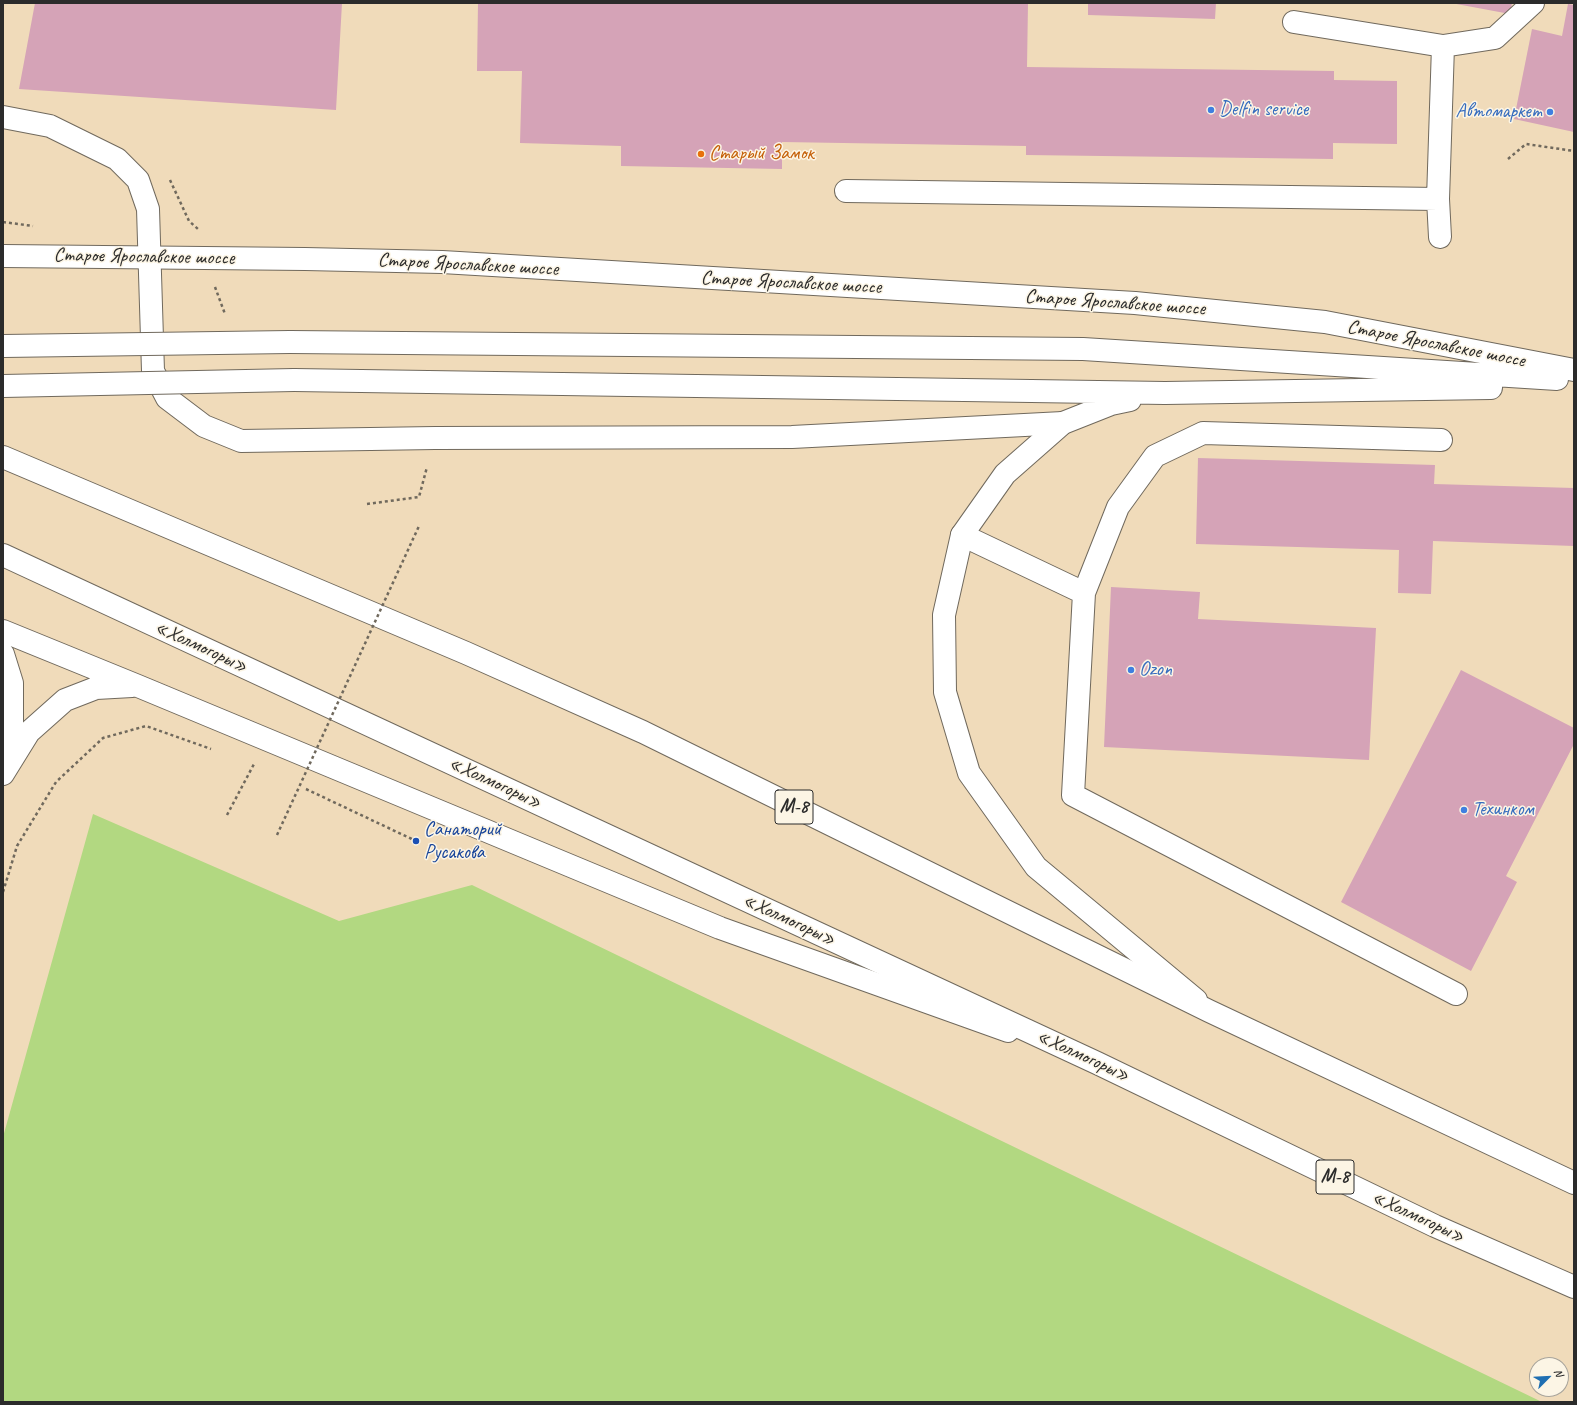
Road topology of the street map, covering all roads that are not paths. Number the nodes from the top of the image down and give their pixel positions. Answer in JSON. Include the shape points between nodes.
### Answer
{"nodes":[{"id":1,"x":1533,"y":3,"type":"edge"},
{"id":2,"x":1294,"y":22,"type":"dead end"},
{"id":3,"x":1443,"y":46,"type":"junction"},
{"id":4,"x":3,"y":117,"type":"edge"},
{"id":5,"x":846,"y":191,"type":"dead end"},
{"id":6,"x":1438,"y":199,"type":"junction"},
{"id":7,"x":1440,"y":237,"type":"dead end"},
{"id":8,"x":3,"y":256,"type":"edge"},
{"id":9,"x":150,"y":258,"type":"junction"},
{"id":10,"x":3,"y":346,"type":"edge"},
{"id":11,"x":1574,"y":370,"type":"edge"},
{"id":12,"x":1574,"y":380,"type":"edge"},
{"id":13,"x":3,"y":386,"type":"edge"},
{"id":14,"x":1574,"y":386,"type":"edge"},
{"id":15,"x":1165,"y":393,"type":"junction"},
{"id":16,"x":1063,"y":423,"type":"junction"},
{"id":17,"x":1441,"y":440,"type":"dead end"},
{"id":18,"x":3,"y":457,"type":"edge"},
{"id":19,"x":962,"y":536,"type":"junction"},
{"id":20,"x":3,"y":555,"type":"edge"},
{"id":21,"x":1084,"y":593,"type":"junction"},
{"id":22,"x":3,"y":631,"type":"edge"},
{"id":23,"x":3,"y":654,"type":"edge"},
{"id":24,"x":138,"y":686,"type":"junction"},
{"id":25,"x":3,"y":759,"type":"edge"},
{"id":26,"x":3,"y":774,"type":"edge"},
{"id":27,"x":1456,"y":994,"type":"dead end"},
{"id":28,"x":1209,"y":1011,"type":"junction"},
{"id":29,"x":1097,"y":1063,"type":"junction"},
{"id":30,"x":1574,"y":1183,"type":"edge"},
{"id":31,"x":1574,"y":1287,"type":"edge"}],
"edges":[{"from":1,"to":3,"type":"main road","via":[[1495,38]]},
{"from":2,"to":3,"type":"main road"},
{"from":3,"to":6,"type":"main road"},
{"from":4,"to":9,"type":"main road","via":[[50,126],[117,159],[138,180],[146,201]]},
{"from":5,"to":6,"type":"main road"},
{"from":6,"to":7,"type":"main road"},
{"from":8,"to":9,"type":"main road","name":"Старое Ярославское шоссе"},
{"from":9,"to":11,"type":"main road","name":"Старое Ярославское шоссе","via":[[442,262],[1136,303],[1325,322]]},
{"from":9,"to":16,"type":"main road","via":[[153,371],[166,398],[204,426],[241,441],[792,437]]},
{"from":10,"to":12,"type":"main road","name":"Старое Ярославское шоссе","bridge":true,"via":[[290,342],[1083,349]]},
{"from":13,"to":15,"type":"main road","name":"Старое Ярославское шоссе","bridge":true,"via":[[294,380]]},
{"from":14,"to":15,"type":"main road","name":"Старое Ярославское шоссе"},
{"from":15,"to":16,"type":"main road","via":[[1111,404]]},
{"from":16,"to":19,"type":"main road","via":[[1004,474]]},
{"from":17,"to":21,"type":"main road","via":[[1203,433],[1155,456],[1118,507]]},
{"from":18,"to":28,"type":"main road","number":"М-8","via":[[466,653],[643,732]]},
{"from":19,"to":21,"type":"main road"},
{"from":19,"to":28,"type":"main road","via":[[944,615],[945,692],[969,774],[1036,867]]},
{"from":20,"to":29,"type":"main road","name":"«Холмогоры»","number":"М-8"},
{"from":21,"to":27,"type":"main road","via":[[1074,795]]},
{"from":22,"to":24,"type":"main road"},
{"from":23,"to":25,"type":"main road","via":[[12,684],[12,722]]},
{"from":24,"to":26,"type":"main road","via":[[96,688],[65,700],[29,732]]},
{"from":24,"to":29,"type":"main road","via":[[720,928]]},
{"from":28,"to":30,"type":"main road","number":"М-8"},
{"from":29,"to":31,"type":"main road","name":"«Холмогоры»","number":"М-8","via":[[1435,1226]]}]}
